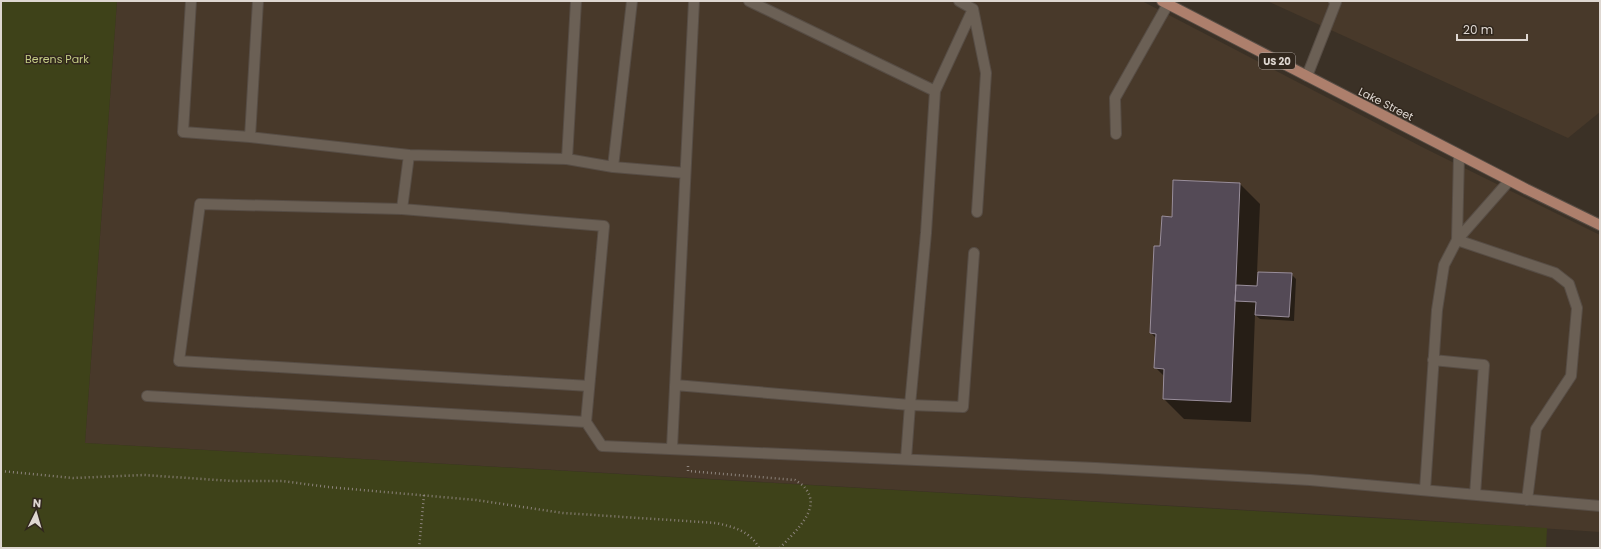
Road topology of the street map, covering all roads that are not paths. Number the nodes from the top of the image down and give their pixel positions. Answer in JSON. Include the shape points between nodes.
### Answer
{"nodes":[{"id":1,"x":191,"y":1,"type":"edge"},
{"id":2,"x":258,"y":1,"type":"edge"},
{"id":3,"x":576,"y":1,"type":"edge"},
{"id":4,"x":632,"y":1,"type":"edge"},
{"id":5,"x":694,"y":1,"type":"edge"},
{"id":6,"x":749,"y":1,"type":"edge"},
{"id":7,"x":959,"y":1,"type":"edge"},
{"id":8,"x":1334,"y":1,"type":"edge"},
{"id":9,"x":1165,"y":3,"type":"edge"},
{"id":10,"x":973,"y":9,"type":"junction"},
{"id":11,"x":1307,"y":76,"type":"junction"},
{"id":12,"x":935,"y":90,"type":"junction"},
{"id":13,"x":1116,"y":134,"type":"dead end"},
{"id":14,"x":250,"y":137,"type":"junction"},
{"id":15,"x":409,"y":154,"type":"junction"},
{"id":16,"x":1459,"y":155,"type":"junction"},
{"id":17,"x":567,"y":159,"type":"junction"},
{"id":18,"x":614,"y":166,"type":"junction"},
{"id":19,"x":685,"y":173,"type":"junction"},
{"id":20,"x":1509,"y":181,"type":"junction"},
{"id":21,"x":402,"y":209,"type":"junction"},
{"id":22,"x":977,"y":212,"type":"dead end"},
{"id":23,"x":1600,"y":225,"type":"edge"},
{"id":24,"x":1457,"y":240,"type":"junction"},
{"id":25,"x":974,"y":253,"type":"dead end"},
{"id":26,"x":1433,"y":360,"type":"junction"},
{"id":27,"x":675,"y":385,"type":"junction"},
{"id":28,"x":589,"y":386,"type":"junction"},
{"id":29,"x":148,"y":396,"type":"dead end"},
{"id":30,"x":910,"y":405,"type":"junction"},
{"id":31,"x":586,"y":422,"type":"junction"},
{"id":32,"x":672,"y":448,"type":"junction"},
{"id":33,"x":906,"y":459,"type":"junction"},
{"id":34,"x":1425,"y":490,"type":"junction"},
{"id":35,"x":1475,"y":495,"type":"junction"},
{"id":36,"x":1527,"y":500,"type":"junction"},
{"id":37,"x":1600,"y":506,"type":"edge"}],
"edges":[{"from":1,"to":14,"type":"lane","via":[[183,132]]},
{"from":2,"to":14,"type":"lane"},
{"from":3,"to":17,"type":"lane"},
{"from":4,"to":18,"type":"lane"},
{"from":5,"to":19,"type":"lane"},
{"from":6,"to":12,"type":"lane"},
{"from":7,"to":10,"type":"lane"},
{"from":8,"to":11,"type":"lane","via":[[1336,2]]},
{"from":9,"to":11,"type":"main road","name":"Lake Street","number":"US 20"},
{"from":9,"to":13,"type":"lane","via":[[1115,98]]},
{"from":10,"to":12,"type":"lane"},
{"from":10,"to":22,"type":"lane","via":[[986,73]]},
{"from":11,"to":16,"type":"main road","name":"Lake Street","number":"US 20"},
{"from":12,"to":30,"type":"lane","via":[[926,233]]},
{"from":14,"to":15,"type":"lane"},
{"from":15,"to":17,"type":"lane"},
{"from":15,"to":21,"type":"lane"},
{"from":16,"to":20,"type":"main road","name":"Lake Street","number":"US 20"},
{"from":16,"to":24,"type":"lane"},
{"from":17,"to":18,"type":"lane"},
{"from":18,"to":19,"type":"lane"},
{"from":19,"to":27,"type":"lane"},
{"from":20,"to":23,"type":"main road","name":"Lake Street","number":"US 20"},
{"from":20,"to":24,"type":"lane"},
{"from":21,"to":28,"type":"lane","via":[[604,226]]},
{"from":21,"to":28,"type":"lane","via":[[200,204],[178,361]]},
{"from":24,"to":26,"type":"lane","via":[[1444,265]]},
{"from":24,"to":36,"type":"lane","via":[[1555,273],[1569,284],[1577,308],[1571,376],[1536,429]]},
{"from":25,"to":30,"type":"lane","via":[[963,406]]},
{"from":26,"to":34,"type":"lane"},
{"from":26,"to":35,"type":"lane","via":[[1484,365]]},
{"from":27,"to":30,"type":"lane"},
{"from":27,"to":32,"type":"lane"},
{"from":28,"to":31,"type":"lane"},
{"from":29,"to":31,"type":"lane"},
{"from":30,"to":33,"type":"lane"},
{"from":31,"to":32,"type":"lane","via":[[602,446]]},
{"from":32,"to":33,"type":"lane"},
{"from":33,"to":34,"type":"lane","via":[[1302,479]]},
{"from":34,"to":35,"type":"lane"},
{"from":35,"to":36,"type":"lane"},
{"from":36,"to":37,"type":"lane"}]}
